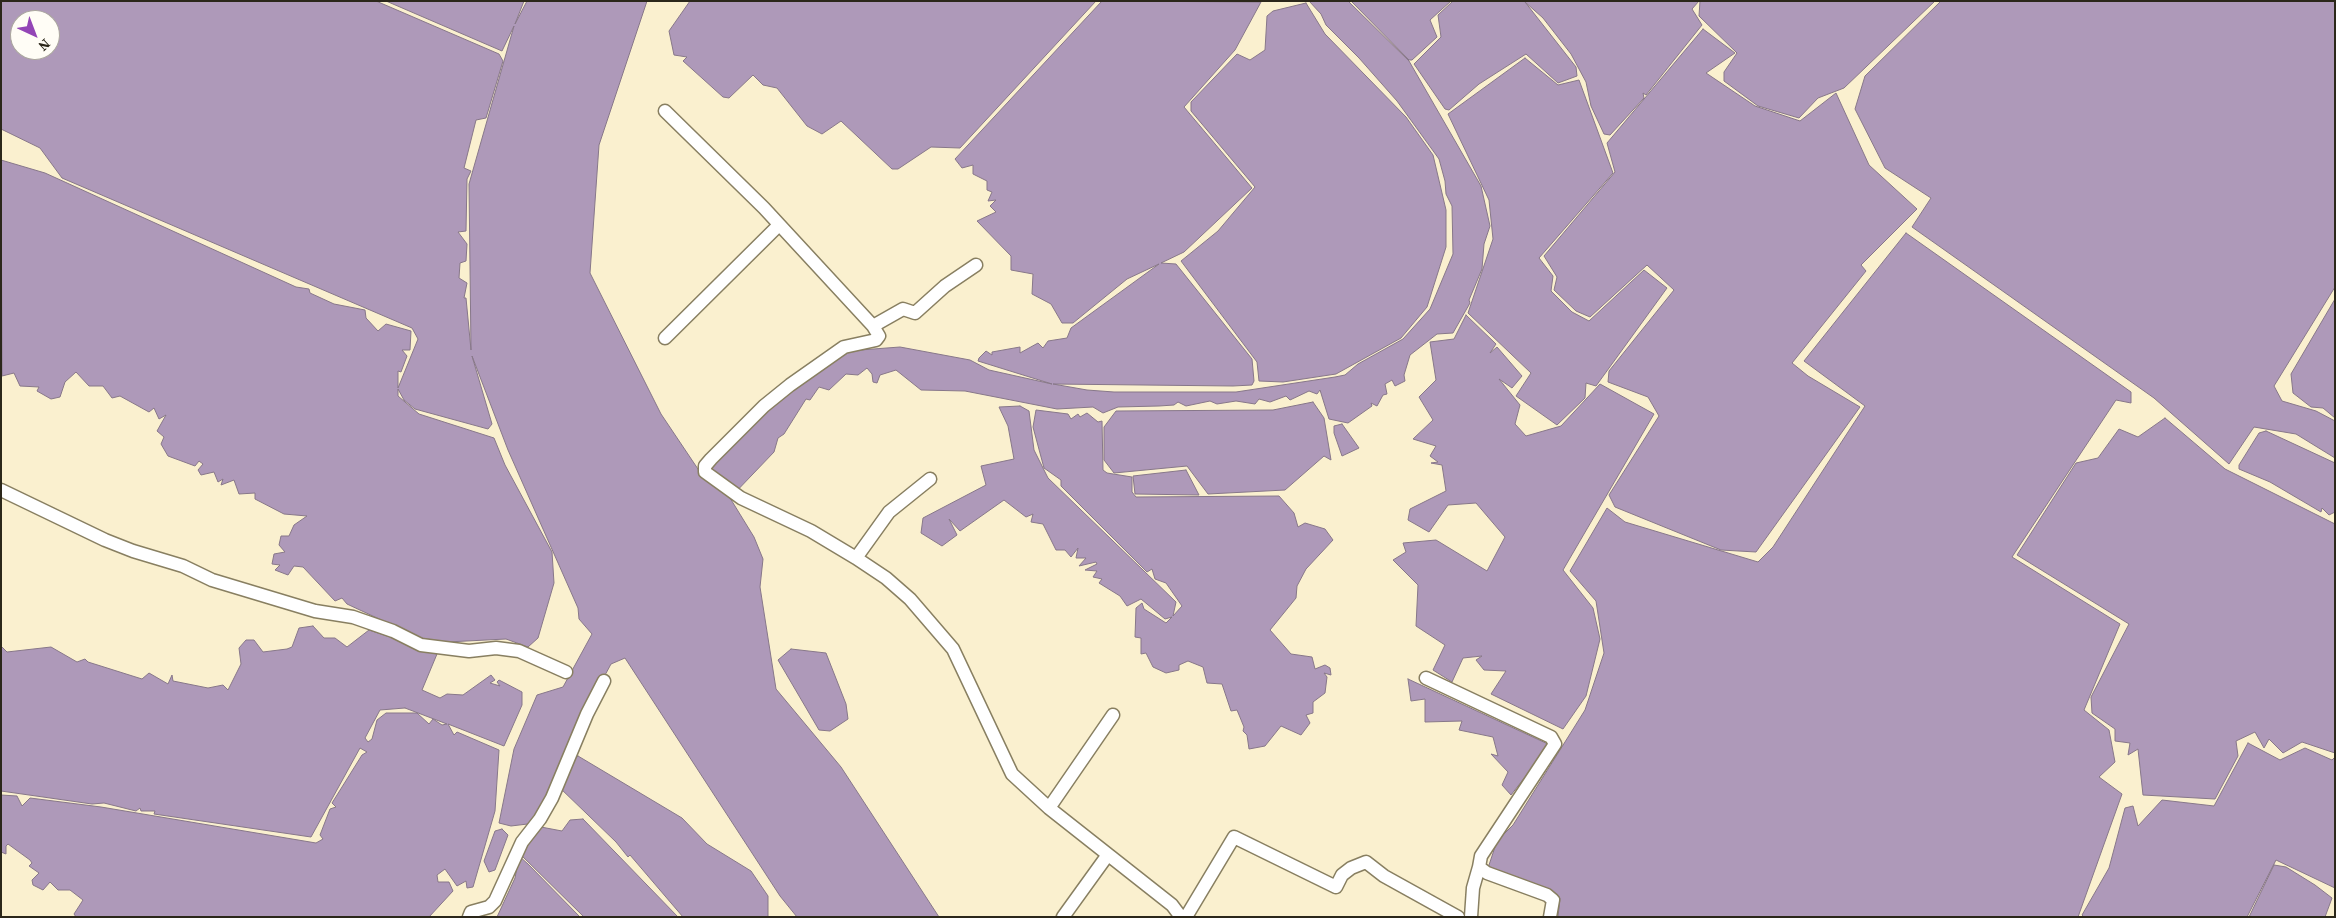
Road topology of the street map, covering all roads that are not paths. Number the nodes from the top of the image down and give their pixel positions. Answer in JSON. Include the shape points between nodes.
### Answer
{"nodes":[{"id":1,"x":665,"y":111,"type":"dead end"},
{"id":2,"x":779,"y":225,"type":"junction"},
{"id":3,"x":976,"y":265,"type":"dead end"},
{"id":4,"x":872,"y":326,"type":"junction"},
{"id":5,"x":665,"y":338,"type":"dead end"},
{"id":6,"x":930,"y":478,"type":"dead end"},
{"id":7,"x":1,"y":490,"type":"edge"},
{"id":8,"x":856,"y":558,"type":"junction"},
{"id":9,"x":566,"y":672,"type":"dead end"},
{"id":10,"x":1426,"y":678,"type":"dead end"},
{"id":11,"x":604,"y":681,"type":"dead end"},
{"id":12,"x":1112,"y":715,"type":"dead end"},
{"id":13,"x":1049,"y":808,"type":"junction"},
{"id":14,"x":1107,"y":856,"type":"junction"},
{"id":15,"x":1480,"y":867,"type":"junction"},
{"id":16,"x":469,"y":917,"type":"edge"},
{"id":17,"x":1063,"y":917,"type":"edge"},
{"id":18,"x":1181,"y":917,"type":"edge"},
{"id":19,"x":1186,"y":917,"type":"edge"},
{"id":20,"x":1458,"y":917,"type":"edge"},
{"id":21,"x":1471,"y":917,"type":"edge"},
{"id":22,"x":1550,"y":917,"type":"edge"}],
"edges":[{"from":1,"to":2,"type":"street"},
{"from":2,"to":4,"type":"street"},
{"from":2,"to":5,"type":"street"},
{"from":3,"to":4,"type":"street","via":[[945,286],[915,313],[903,310]]},
{"from":4,"to":8,"type":"street","via":[[879,336],[876,340],[844,347],[790,385],[764,406],[705,466],[705,472],[741,498],[811,531]]},
{"from":6,"to":8,"type":"street","via":[[889,512]]},
{"from":7,"to":9,"type":"street","via":[[105,540],[183,566],[212,580],[315,611],[353,618],[393,631],[421,645],[469,651],[496,648],[519,651]]},
{"from":8,"to":13,"type":"street","via":[[910,599],[954,649],[1012,774]]},
{"from":10,"to":15,"type":"street","via":[[1552,737],[1555,744],[1480,856]]},
{"from":11,"to":16,"type":"street","via":[[552,798],[522,842],[495,901],[489,907],[471,912]]},
{"from":12,"to":13,"type":"street"},
{"from":13,"to":14,"type":"street"},
{"from":14,"to":17,"type":"street"},
{"from":14,"to":18,"type":"street","via":[[1172,906]]},
{"from":15,"to":21,"type":"street","via":[[1473,888]]},
{"from":15,"to":22,"type":"street","via":[[1487,873],[1547,895],[1553,900]]},
{"from":19,"to":20,"type":"street","via":[[1234,837],[1336,887],[1342,875],[1366,862],[1384,876]]}]}
